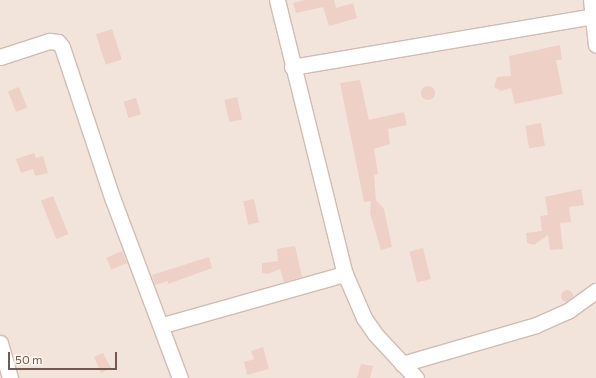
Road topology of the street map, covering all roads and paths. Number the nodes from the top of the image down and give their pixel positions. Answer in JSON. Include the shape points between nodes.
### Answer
{"nodes":[{"id":1,"x":277,"y":0,"type":"edge"},
{"id":2,"x":591,"y":0,"type":"edge"},
{"id":3,"x":592,"y":16,"type":"junction"},
{"id":4,"x":596,"y":45,"type":"edge"},
{"id":5,"x":0,"y":57,"type":"edge"},
{"id":6,"x":292,"y":66,"type":"junction"},
{"id":7,"x":345,"y":274,"type":"junction"},
{"id":8,"x":596,"y":291,"type":"edge"},
{"id":9,"x":163,"y":325,"type":"junction"},
{"id":10,"x":0,"y":343,"type":"edge"},
{"id":11,"x":402,"y":364,"type":"junction"},
{"id":12,"x":10,"y":378,"type":"edge"},
{"id":13,"x":180,"y":378,"type":"edge"},
{"id":14,"x":416,"y":378,"type":"edge"}],
"edges":[{"from":1,"to":6,"type":"street"},
{"from":2,"to":3,"type":"street"},
{"from":3,"to":4,"type":"street"},
{"from":3,"to":6,"type":"street"},
{"from":5,"to":9,"type":"street","via":[[49,41],[58,42],[62,47],[114,200]]},
{"from":6,"to":7,"type":"street"},
{"from":7,"to":9,"type":"street"},
{"from":7,"to":11,"type":"street","via":[[364,318]]},
{"from":8,"to":11,"type":"street","via":[[568,311],[536,325]]},
{"from":9,"to":13,"type":"street"},
{"from":10,"to":12,"type":"street"},
{"from":11,"to":14,"type":"street"}]}
